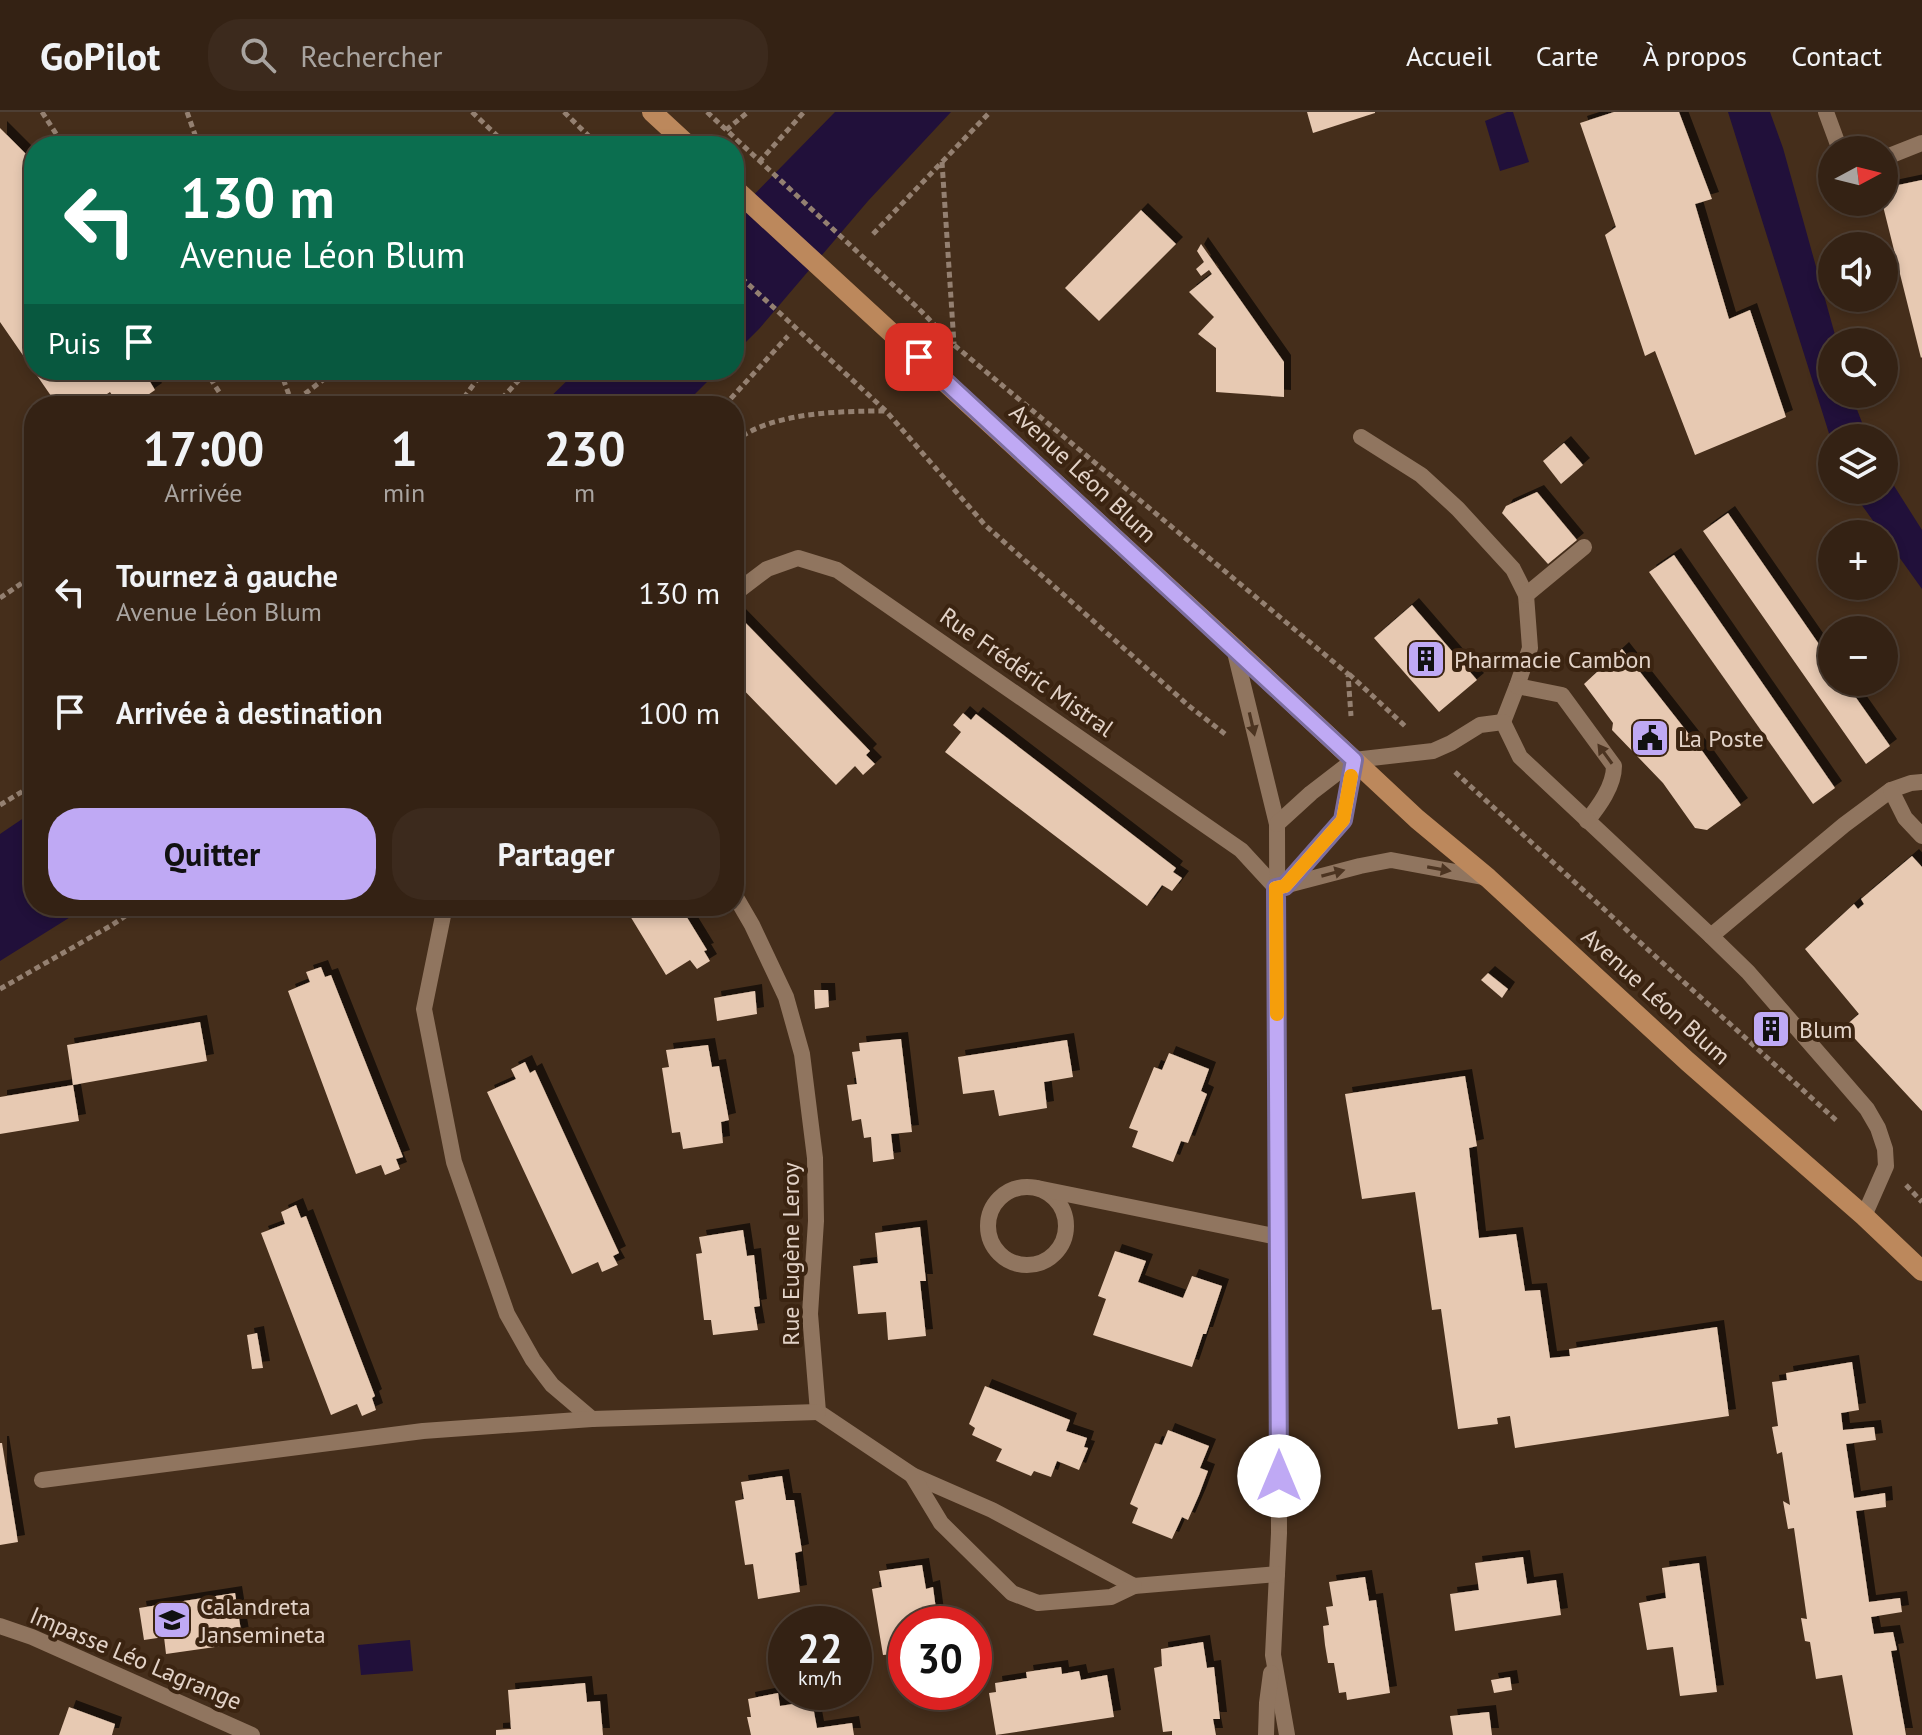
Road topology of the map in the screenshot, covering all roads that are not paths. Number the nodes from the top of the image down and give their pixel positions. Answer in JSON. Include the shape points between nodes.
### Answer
{"nodes":[{"id":1,"x":652,"y":112,"type":"edge"},
{"id":2,"x":1826,"y":112,"type":"edge"},
{"id":3,"x":678,"y":136,"type":"edge"},
{"id":4,"x":1835,"y":136,"type":"edge"},
{"id":5,"x":1922,"y":143,"type":"edge"},
{"id":6,"x":1898,"y":152,"type":"edge"},
{"id":7,"x":744,"y":197,"type":"edge"},
{"id":8,"x":1361,"y":437,"type":"dead end"},
{"id":9,"x":1584,"y":547,"type":"dead end"},
{"id":10,"x":744,"y":586,"type":"edge"},
{"id":11,"x":1526,"y":595,"type":"junction"},
{"id":12,"x":1234,"y":648,"type":"junction"},
{"id":13,"x":1517,"y":686,"type":"junction"},
{"id":14,"x":1503,"y":722,"type":"junction"},
{"id":15,"x":1354,"y":760,"type":"junction"},
{"id":16,"x":1922,"y":782,"type":"edge"},
{"id":17,"x":1891,"y":790,"type":"junction"},
{"id":18,"x":1587,"y":821,"type":"junction"},
{"id":19,"x":1277,"y":824,"type":"junction"},
{"id":20,"x":1922,"y":836,"type":"edge"},
{"id":21,"x":1488,"y":878,"type":"junction"},
{"id":22,"x":1280,"y":887,"type":"junction"},
{"id":23,"x":744,"y":911,"type":"edge"},
{"id":24,"x":443,"y":916,"type":"edge"},
{"id":25,"x":1711,"y":936,"type":"junction"},
{"id":26,"x":1037,"y":1188,"type":"junction"},
{"id":27,"x":1864,"y":1216,"type":"junction"},
{"id":28,"x":1278,"y":1237,"type":"junction"},
{"id":29,"x":1922,"y":1271,"type":"edge"},
{"id":30,"x":818,"y":1412,"type":"junction"},
{"id":31,"x":592,"y":1419,"type":"junction"},
{"id":32,"x":912,"y":1475,"type":"junction"},
{"id":33,"x":42,"y":1480,"type":"dead end"},
{"id":34,"x":1277,"y":1574,"type":"junction"},
{"id":35,"x":1134,"y":1586,"type":"junction"},
{"id":36,"x":0,"y":1626,"type":"edge"},
{"id":37,"x":1273,"y":1655,"type":"junction"},
{"id":38,"x":252,"y":1735,"type":"edge"},
{"id":39,"x":1266,"y":1735,"type":"edge"},
{"id":40,"x":1287,"y":1735,"type":"edge"}],
"edges":[{"from":1,"to":3,"type":"main road"},
{"from":2,"to":4,"type":"street"},
{"from":5,"to":6,"type":"street"},
{"from":7,"to":12,"type":"main road","name":"Avenue Léon Blum"},
{"from":8,"to":11,"type":"street","via":[[1421,475],[1458,509],[1513,569]]},
{"from":9,"to":11,"type":"street"},
{"from":10,"to":22,"type":"street","name":"Rue Frédéric Mistral","via":[[767,569],[798,558],[837,570],[1241,850]]},
{"from":11,"to":13,"type":"street","via":[[1530,648]]},
{"from":12,"to":15,"type":"main road","name":"Avenue Léon Blum"},
{"from":12,"to":19,"type":"street","one_way":true},
{"from":13,"to":14,"type":"street"},
{"from":18,"to":13,"type":"street","one_way":true,"via":[[1614,776],[1614,766],[1562,695]]},
{"from":14,"to":15,"type":"street","via":[[1480,725],[1433,751]]},
{"from":14,"to":18,"type":"street","via":[[1520,757]]},
{"from":15,"to":19,"type":"street"},
{"from":15,"to":21,"type":"main road","name":"Avenue Léon Blum"},
{"from":15,"to":22,"type":"street","via":[[1343,820]]},
{"from":16,"to":17,"type":"street"},
{"from":17,"to":20,"type":"street","via":[[1905,818]]},
{"from":17,"to":25,"type":"street"},
{"from":18,"to":25,"type":"street"},
{"from":19,"to":22,"type":"street"},
{"from":22,"to":21,"type":"street","one_way":true,"via":[[1391,860]]},
{"from":21,"to":27,"type":"main road","name":"Avenue Léon Blum"},
{"from":22,"to":28,"type":"street"},
{"from":23,"to":30,"type":"street","name":"Rue Eugène Leroy","via":[[786,997],[802,1054],[815,1158],[810,1314]]},
{"from":24,"to":31,"type":"street","via":[[424,1009],[454,1162],[507,1314],[552,1385]]},
{"from":25,"to":27,"type":"street","via":[[1748,972],[1878,1128],[1886,1166]]},
{"from":26,"to":26,"type":"street","via":[[1016,1188],[1003,1196],[989,1218],[993,1245],[1018,1265],[1044,1262],[1065,1238],[1059,1203]]},
{"from":26,"to":28,"type":"street"},
{"from":27,"to":29,"type":"main road","name":"Avenue Léon Blum"},
{"from":28,"to":34,"type":"street"},
{"from":30,"to":31,"type":"street"},
{"from":30,"to":32,"type":"street"},
{"from":31,"to":33,"type":"street","via":[[423,1431]]},
{"from":32,"to":35,"type":"street","via":[[992,1510]]},
{"from":32,"to":35,"type":"street","via":[[941,1523],[1012,1593],[1038,1603],[1111,1597]]},
{"from":34,"to":35,"type":"street"},
{"from":34,"to":37,"type":"street"},
{"from":36,"to":38,"type":"street","name":"Impasse Léo Lagrange"},
{"from":37,"to":39,"type":"street"},
{"from":37,"to":40,"type":"street"}]}
